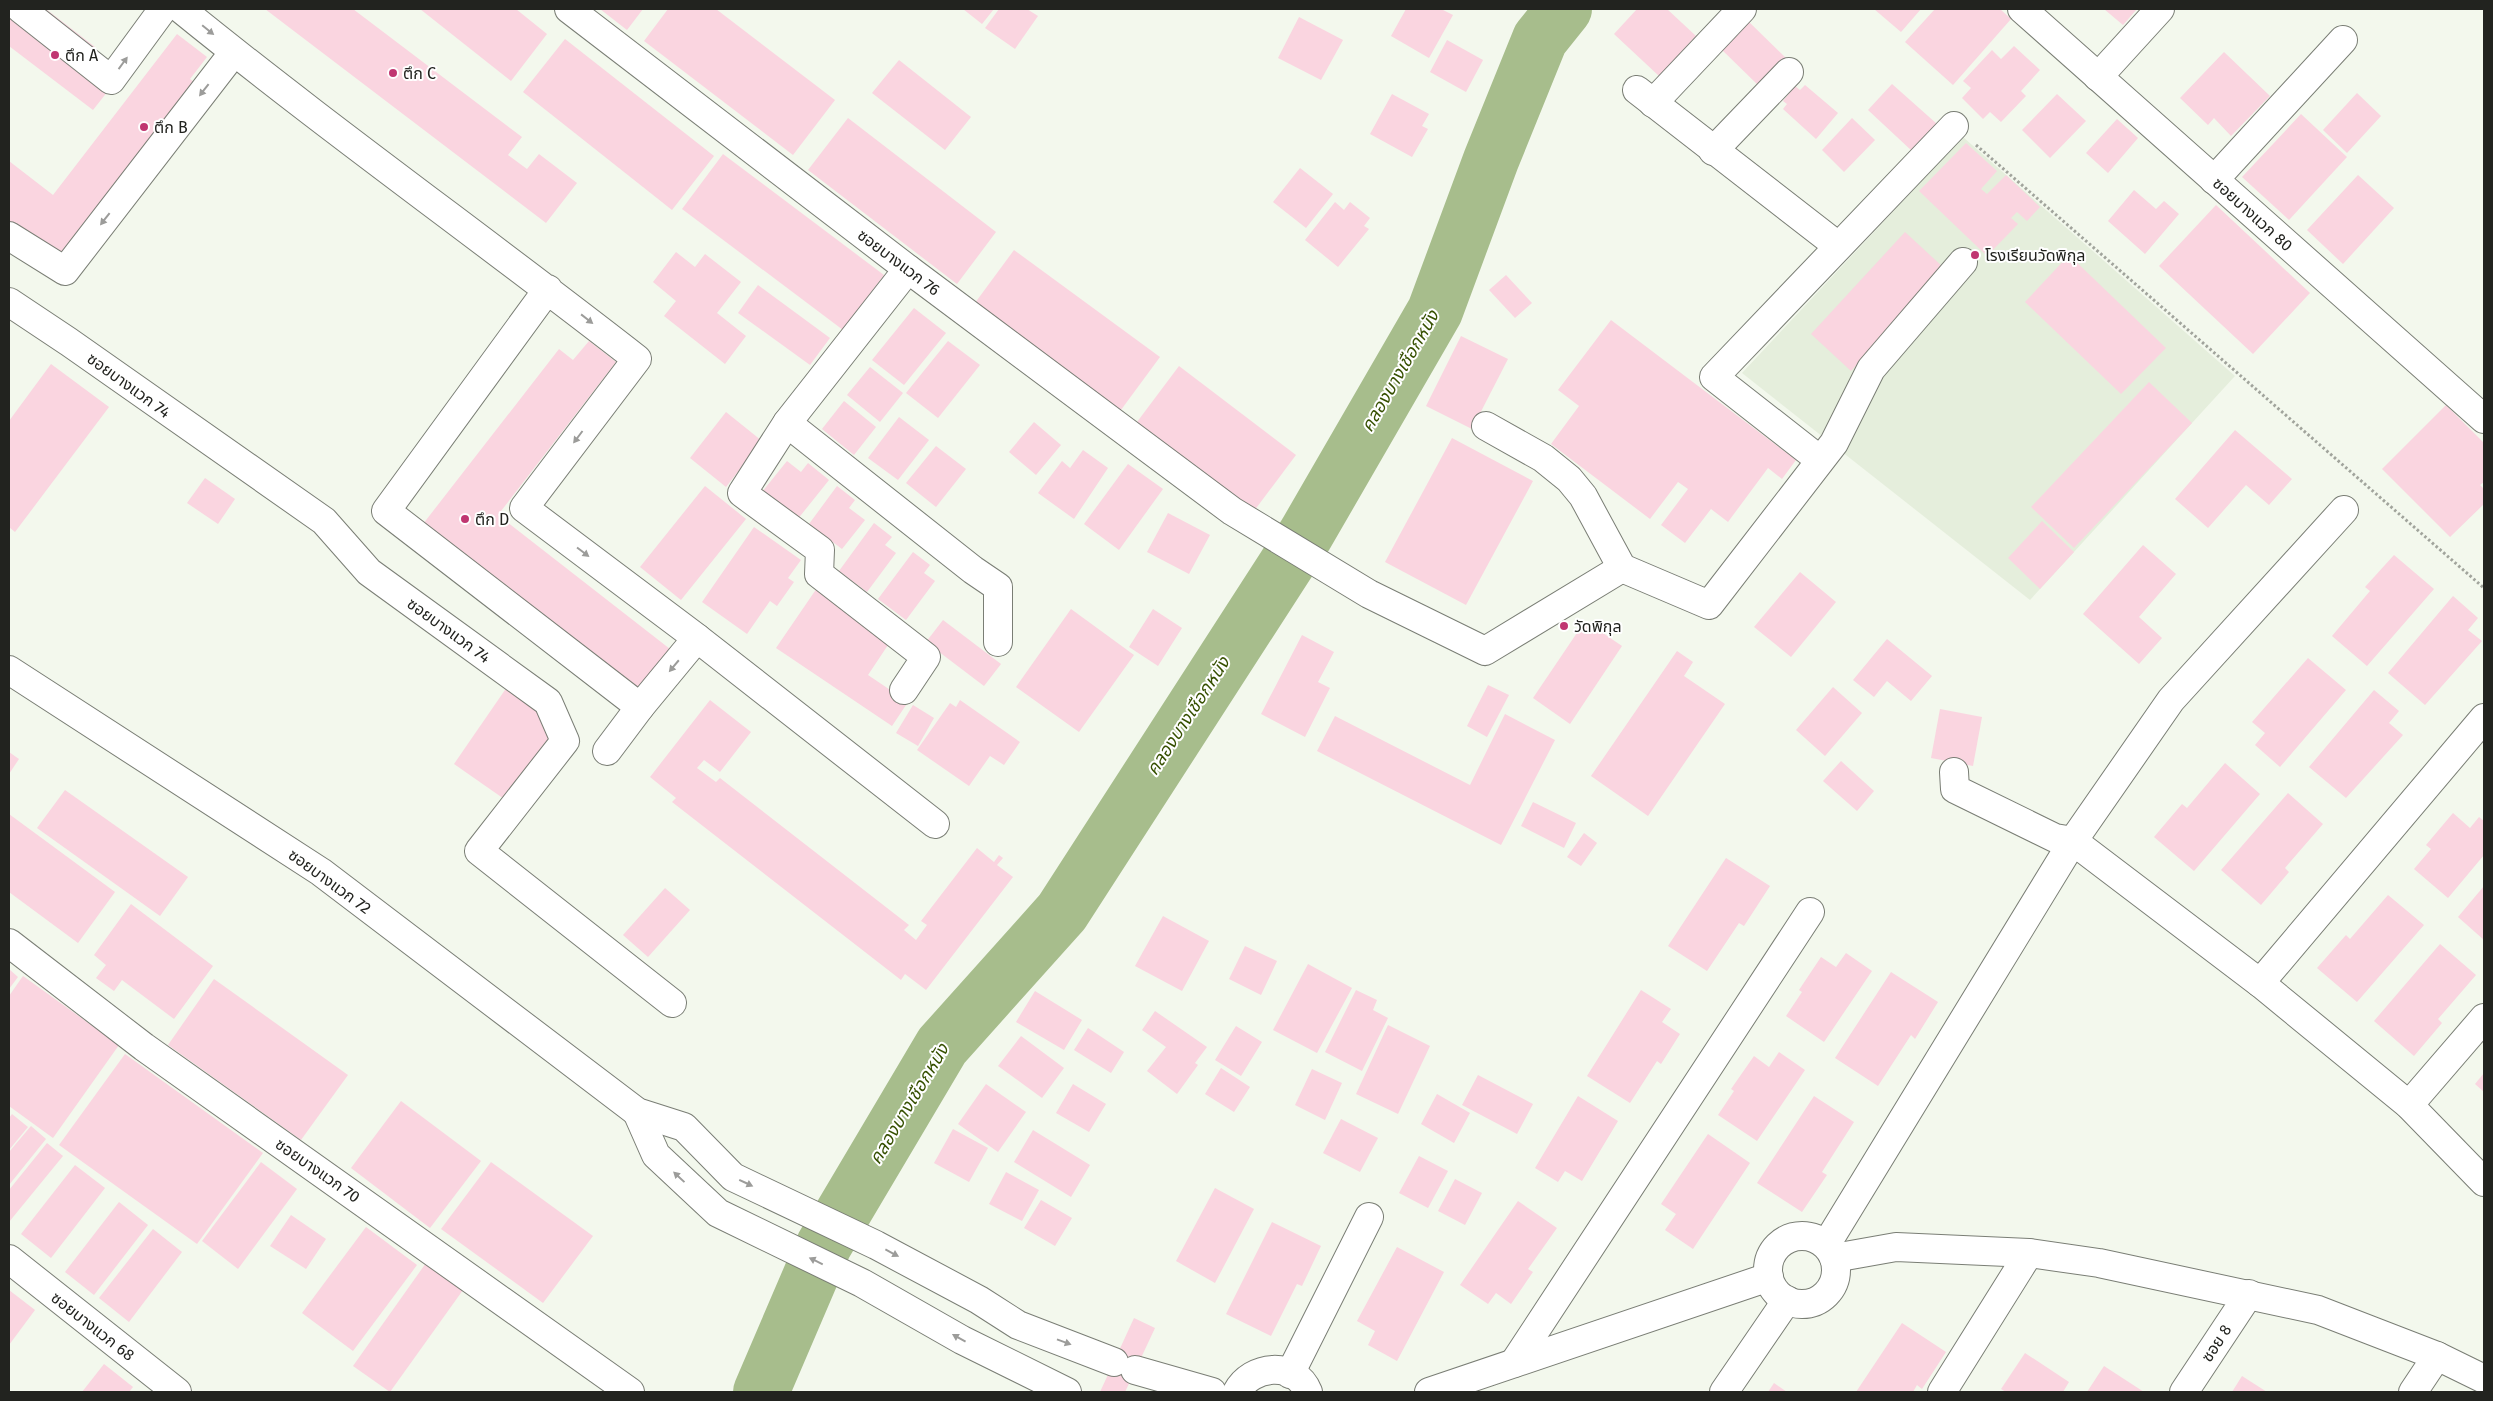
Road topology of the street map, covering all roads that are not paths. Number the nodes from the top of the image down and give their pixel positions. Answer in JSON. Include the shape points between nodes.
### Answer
{"nodes":[{"id":1,"x":21,"y":9,"type":"edge"},
{"id":2,"x":162,"y":9,"type":"edge"},
{"id":3,"x":182,"y":9,"type":"edge"},
{"id":4,"x":569,"y":9,"type":"edge"},
{"id":5,"x":1742,"y":9,"type":"edge"},
{"id":6,"x":2022,"y":9,"type":"edge"},
{"id":7,"x":2160,"y":9,"type":"edge"},
{"id":8,"x":2342,"y":40,"type":"dead end"},
{"id":9,"x":234,"y":52,"type":"junction"},
{"id":10,"x":1789,"y":72,"type":"dead end"},
{"id":11,"x":2098,"y":76,"type":"junction"},
{"id":12,"x":1954,"y":126,"type":"road end"},
{"id":13,"x":1713,"y":151,"type":"junction"},
{"id":14,"x":2214,"y":180,"type":"junction"},
{"id":15,"x":9,"y":236,"type":"edge"},
{"id":16,"x":1838,"y":246,"type":"junction"},
{"id":17,"x":1963,"y":262,"type":"dead end"},
{"id":18,"x":908,"y":269,"type":"junction"},
{"id":19,"x":548,"y":289,"type":"junction"},
{"id":20,"x":9,"y":302,"type":"edge"},
{"id":21,"x":2484,"y":419,"type":"edge"},
{"id":22,"x":787,"y":423,"type":"junction"},
{"id":23,"x":1486,"y":426,"type":"dead end"},
{"id":24,"x":1827,"y":452,"type":"junction"},
{"id":25,"x":2344,"y":510,"type":"dead end"},
{"id":26,"x":1622,"y":568,"type":"junction"},
{"id":27,"x":697,"y":638,"type":"junction"},
{"id":28,"x":998,"y":642,"type":"dead end"},
{"id":29,"x":9,"y":670,"type":"edge"},
{"id":30,"x":904,"y":690,"type":"dead end"},
{"id":31,"x":640,"y":707,"type":"junction"},
{"id":32,"x":2484,"y":718,"type":"edge"},
{"id":33,"x":614,"y":741,"type":"dead end"},
{"id":34,"x":1954,"y":772,"type":"dead end"},
{"id":35,"x":936,"y":824,"type":"dead end"},
{"id":36,"x":2073,"y":841,"type":"junction"},
{"id":37,"x":1810,"y":912,"type":"dead end"},
{"id":38,"x":9,"y":943,"type":"edge"},
{"id":39,"x":2260,"y":983,"type":"junction"},
{"id":40,"x":672,"y":1003,"type":"dead end"},
{"id":41,"x":2484,"y":1018,"type":"edge"},
{"id":42,"x":2409,"y":1105,"type":"junction"},
{"id":43,"x":637,"y":1112,"type":"junction"},
{"id":44,"x":2484,"y":1182,"type":"edge"},
{"id":45,"x":1369,"y":1217,"type":"dead end"},
{"id":46,"x":1830,"y":1252,"type":"junction"},
{"id":47,"x":2030,"y":1253,"type":"junction"},
{"id":48,"x":9,"y":1260,"type":"edge"},
{"id":49,"x":1769,"y":1277,"type":"junction"},
{"id":50,"x":2249,"y":1294,"type":"junction"},
{"id":51,"x":1787,"y":1300,"type":"junction"},
{"id":52,"x":2437,"y":1356,"type":"junction"},
{"id":53,"x":1507,"y":1365,"type":"junction"},
{"id":54,"x":2484,"y":1379,"type":"edge"},
{"id":55,"x":1299,"y":1383,"type":"edge"},
{"id":56,"x":625,"y":1389,"type":"edge"},
{"id":57,"x":177,"y":1392,"type":"edge"},
{"id":58,"x":1067,"y":1392,"type":"edge"},
{"id":59,"x":1212,"y":1392,"type":"edge"},
{"id":60,"x":1237,"y":1392,"type":"edge"},
{"id":61,"x":1429,"y":1392,"type":"edge"},
{"id":62,"x":1485,"y":1392,"type":"edge"},
{"id":63,"x":1724,"y":1392,"type":"edge"},
{"id":64,"x":1942,"y":1392,"type":"edge"},
{"id":65,"x":2184,"y":1392,"type":"edge"},
{"id":66,"x":2414,"y":1392,"type":"edge"}],
"edges":[{"from":1,"to":2,"type":"street","one_way":true,"via":[[111,80]]},
{"from":3,"to":9,"type":"street","one_way":true},
{"from":4,"to":18,"type":"street","name":"ซอยบางแวก 76"},
{"from":5,"to":13,"type":"street","via":[[1645,96]]},
{"from":6,"to":11,"type":"street","name":"ซอยบางแวก 80"},
{"from":7,"to":11,"type":"street"},
{"from":8,"to":14,"type":"street"},
{"from":9,"to":15,"type":"street","one_way":true,"via":[[65,271]]},
{"from":9,"to":19,"type":"street"},
{"from":10,"to":13,"type":"street"},
{"from":11,"to":14,"type":"street","name":"ซอยบางแวก 80"},
{"from":12,"to":16,"type":"street"},
{"from":13,"to":16,"type":"street"},
{"from":14,"to":21,"type":"street","name":"ซอยบางแวก 80"},
{"from":16,"to":24,"type":"street","via":[[1714,377]]},
{"from":17,"to":24,"type":"street","via":[[1871,369]]},
{"from":18,"to":22,"type":"street"},
{"from":18,"to":26,"type":"street","name":"ซอยบางแวก 76","via":[[1232,511],[1368,594],[1485,651]]},
{"from":19,"to":27,"type":"street","one_way":true,"via":[[637,359],[524,508]]},
{"from":19,"to":31,"type":"street","via":[[386,511]]},
{"from":20,"to":40,"type":"street","name":"ซอยบางแวก 74","via":[[324,521],[369,572],[548,702],[565,742],[479,851]]},
{"from":22,"to":28,"type":"street","via":[[998,588]]},
{"from":22,"to":30,"type":"street","via":[[742,493],[820,550],[819,574],[926,658]]},
{"from":23,"to":26,"type":"street","via":[[1543,458],[1569,479],[1583,496]]},
{"from":24,"to":26,"type":"street","via":[[1709,605]]},
{"from":25,"to":36,"type":"street","via":[[2171,700]]},
{"from":27,"to":31,"type":"street","one_way":true},
{"from":27,"to":35,"type":"street"},
{"from":29,"to":43,"type":"street","name":"ซอยบางแวก 72","via":[[321,872]]},
{"from":31,"to":33,"type":"street"},
{"from":32,"to":39,"type":"street"},
{"from":34,"to":36,"type":"street","via":[[1955,789],[2055,838]]},
{"from":36,"to":39,"type":"street"},
{"from":36,"to":46,"type":"street"},
{"from":37,"to":53,"type":"street"},
{"from":38,"to":56,"type":"street","name":"ซอยบางแวก 70","via":[[144,1047]]},
{"from":39,"to":42,"type":"street"},
{"from":41,"to":42,"type":"street"},
{"from":42,"to":44,"type":"street"},
{"from":58,"to":43,"type":"street","one_way":true,"via":[[1002,1361],[862,1283],[718,1213],[656,1155]]},
{"from":43,"to":59,"type":"street","one_way":true,"via":[[684,1127],[733,1177],[876,1244],[1018,1325],[1124,1366]]},
{"from":45,"to":55,"type":"street"},
{"from":46,"to":47,"type":"street","via":[[1896,1248]]},
{"from":46,"to":49,"type":"street","via":[[1807,1236],[1786,1240],[1772,1256]]},
{"from":46,"to":51,"type":"street","via":[[1836,1269],[1829,1291],[1810,1303],[1798,1304]]},
{"from":47,"to":50,"type":"street","via":[[2100,1263]]},
{"from":47,"to":64,"type":"street"},
{"from":48,"to":57,"type":"street","name":"ซอยบางแวก 68"},
{"from":49,"to":51,"type":"street"},
{"from":49,"to":53,"type":"street"},
{"from":50,"to":52,"type":"street","via":[[2318,1310]]},
{"from":50,"to":65,"type":"street","name":"ซอย 8"},
{"from":51,"to":63,"type":"street"},
{"from":52,"to":54,"type":"street"},
{"from":52,"to":66,"type":"street"},
{"from":53,"to":61,"type":"street"},
{"from":53,"to":62,"type":"street"},
{"from":55,"to":60,"type":"street","via":[[1270,1369],[1257,1372]]}]}
